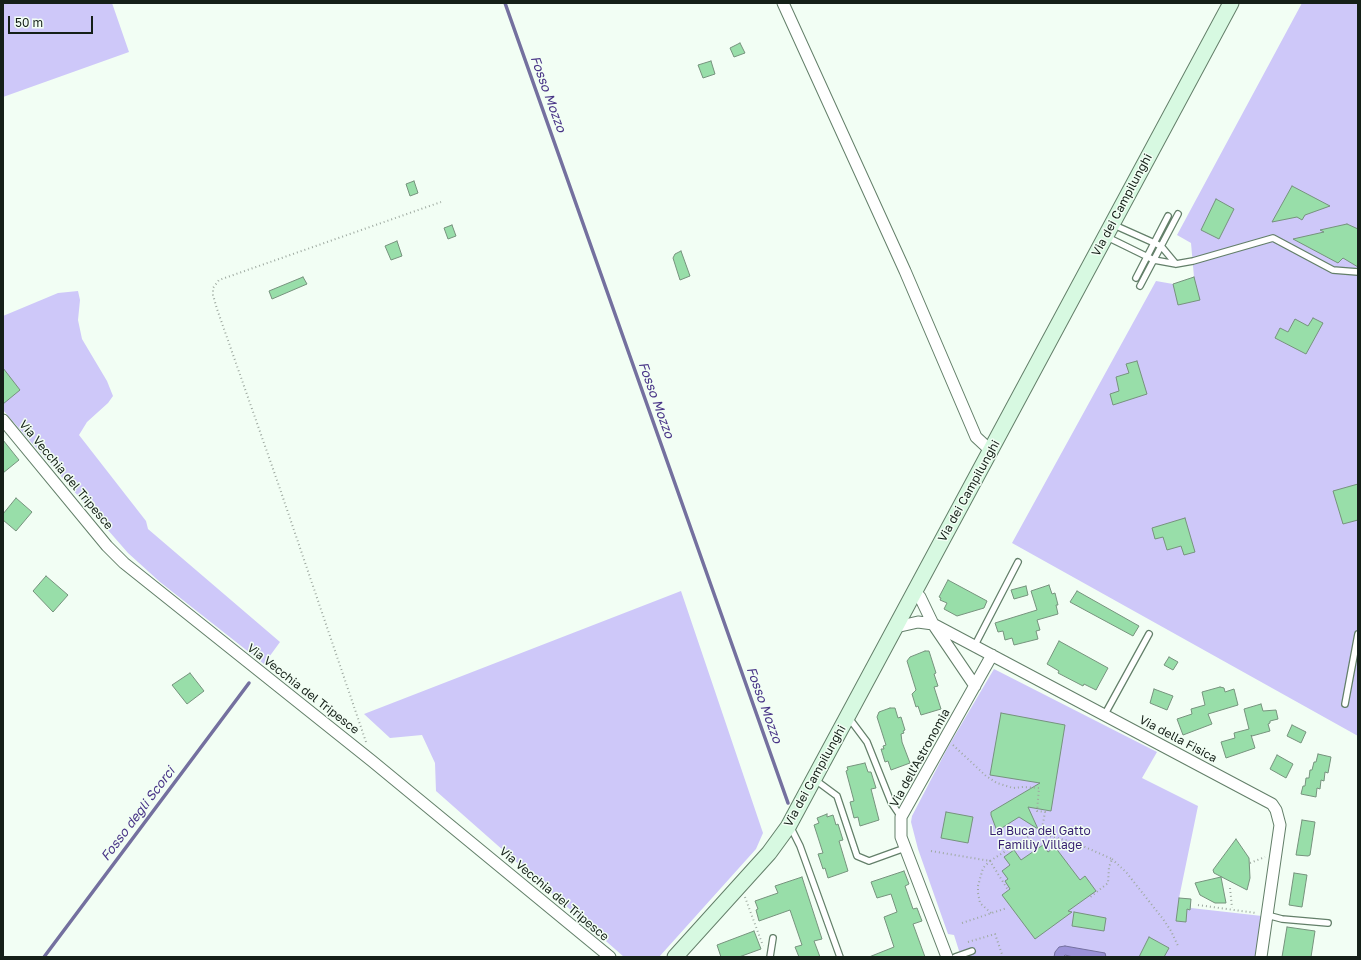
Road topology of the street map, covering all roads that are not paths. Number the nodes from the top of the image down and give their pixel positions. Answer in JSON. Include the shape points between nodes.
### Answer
{"nodes":[{"id":1,"x":783,"y":3,"type":"edge"},
{"id":2,"x":1232,"y":3,"type":"edge"},
{"id":3,"x":1178,"y":214,"type":"dead end"},
{"id":4,"x":1168,"y":216,"type":"dead end"},
{"id":5,"x":1109,"y":230,"type":"junction"},
{"id":6,"x":1154,"y":242,"type":"junction"},
{"id":7,"x":1161,"y":246,"type":"junction"},
{"id":8,"x":1147,"y":257,"type":"junction"},
{"id":9,"x":1154,"y":260,"type":"junction"},
{"id":10,"x":1176,"y":264,"type":"junction"},
{"id":11,"x":1358,"y":272,"type":"edge"},
{"id":12,"x":1136,"y":278,"type":"dead end"},
{"id":13,"x":1140,"y":286,"type":"dead end"},
{"id":14,"x":3,"y":420,"type":"edge"},
{"id":15,"x":991,"y":451,"type":"junction"},
{"id":16,"x":1018,"y":562,"type":"dead end"},
{"id":17,"x":915,"y":592,"type":"junction"},
{"id":18,"x":933,"y":624,"type":"junction"},
{"id":19,"x":896,"y":627,"type":"junction"},
{"id":20,"x":1149,"y":634,"type":"dead end"},
{"id":21,"x":1358,"y":634,"type":"edge"},
{"id":22,"x":975,"y":645,"type":"junction"},
{"id":23,"x":992,"y":655,"type":"junction"},
{"id":24,"x":975,"y":686,"type":"junction"},
{"id":25,"x":1344,"y":704,"type":"dead end"},
{"id":26,"x":1105,"y":714,"type":"junction"},
{"id":27,"x":848,"y":716,"type":"junction"},
{"id":28,"x":814,"y":779,"type":"junction"},
{"id":29,"x":901,"y":817,"type":"junction"},
{"id":30,"x":788,"y":827,"type":"junction"},
{"id":31,"x":906,"y":848,"type":"junction"},
{"id":32,"x":1267,"y":915,"type":"junction"},
{"id":33,"x":1328,"y":923,"type":"dead end"},
{"id":34,"x":774,"y":938,"type":"dead end"},
{"id":35,"x":972,"y":951,"type":"dead end"},
{"id":36,"x":769,"y":956,"type":"edge"},
{"id":37,"x":610,"y":957,"type":"edge"},
{"id":38,"x":675,"y":957,"type":"edge"},
{"id":39,"x":840,"y":957,"type":"edge"},
{"id":40,"x":947,"y":957,"type":"edge"},
{"id":41,"x":955,"y":957,"type":"edge"},
{"id":42,"x":1261,"y":957,"type":"edge"}],
"edges":[{"from":1,"to":15,"type":"street","via":[[905,271],[976,437]]},
{"from":2,"to":5,"type":"street","name":"Via dei Campilunghi"},
{"from":3,"to":7,"type":"lane"},
{"from":4,"to":6,"type":"lane"},
{"from":5,"to":6,"type":"lane"},
{"from":5,"to":8,"type":"lane"},
{"from":5,"to":15,"type":"street","name":"Via dei Campilunghi"},
{"from":6,"to":7,"type":"lane"},
{"from":6,"to":8,"type":"lane"},
{"from":7,"to":9,"type":"lane"},
{"from":7,"to":10,"type":"lane"},
{"from":8,"to":9,"type":"lane"},
{"from":8,"to":12,"type":"lane"},
{"from":9,"to":10,"type":"lane"},
{"from":9,"to":13,"type":"lane"},
{"from":10,"to":11,"type":"lane","via":[[1273,238],[1333,270]]},
{"from":14,"to":37,"type":"street","name":"Via Vecchia del Tripesce","via":[[124,563],[372,761]]},
{"from":15,"to":17,"type":"street","name":"Via dei Campilunghi"},
{"from":16,"to":22,"type":"lane"},
{"from":17,"to":18,"type":"street"},
{"from":17,"to":19,"type":"street","name":"Via dei Campilunghi"},
{"from":18,"to":19,"type":"street","name":"Via della Fisica","via":[[918,622]]},
{"from":18,"to":22,"type":"street","name":"Via della Fisica"},
{"from":18,"to":24,"type":"street"},
{"from":19,"to":27,"type":"street","name":"Via dei Campilunghi"},
{"from":20,"to":26,"type":"lane"},
{"from":21,"to":25,"type":"lane"},
{"from":22,"to":23,"type":"street","name":"Via della Fisica"},
{"from":23,"to":24,"type":"street","name":"Via dell'Astronomia"},
{"from":23,"to":26,"type":"street","name":"Via della Fisica"},
{"from":24,"to":29,"type":"street","name":"Via dell'Astronomia"},
{"from":26,"to":32,"type":"street","name":"Via della Fisica","via":[[1272,804],[1280,824]]},
{"from":27,"to":28,"type":"street","name":"Via dei Campilunghi"},
{"from":27,"to":29,"type":"lane","via":[[867,742],[890,802]]},
{"from":28,"to":30,"type":"street","name":"Via dei Campilunghi"},
{"from":28,"to":31,"type":"lane","via":[[837,796],[857,856],[869,861]]},
{"from":29,"to":31,"type":"street","name":"Via dell'Astronomia","via":[[900,832]]},
{"from":30,"to":38,"type":"street","name":"Via dei Campilunghi","via":[[769,853]]},
{"from":30,"to":39,"type":"lane","via":[[800,846]]},
{"from":31,"to":40,"type":"street","name":"Via dell'Astronomia"},
{"from":32,"to":33,"type":"lane","via":[[1282,919]]},
{"from":32,"to":42,"type":"street","name":"Via della Fisica"},
{"from":34,"to":36,"type":"lane"},
{"from":35,"to":41,"type":"lane"}]}
